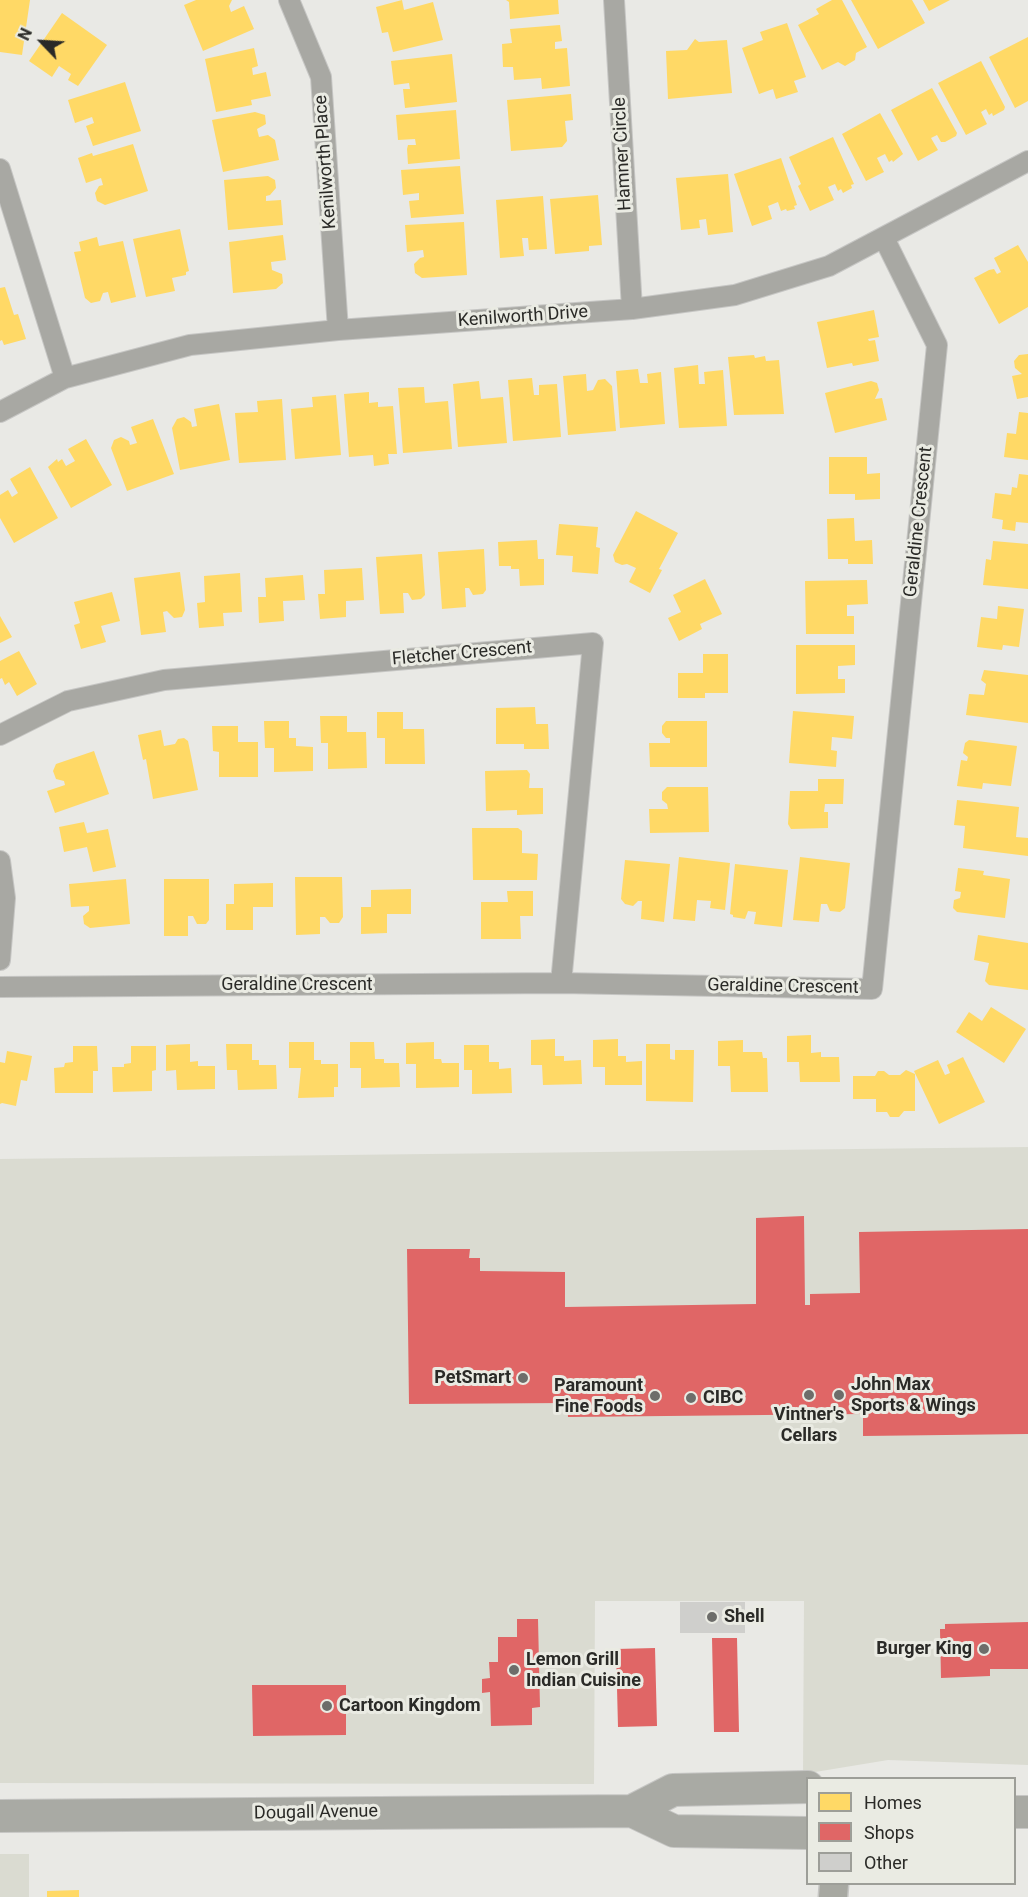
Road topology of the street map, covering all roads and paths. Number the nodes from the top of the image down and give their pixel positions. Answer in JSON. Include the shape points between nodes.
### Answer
{"nodes":[{"id":1,"x":289,"y":0,"type":"edge"},
{"id":2,"x":614,"y":0,"type":"edge"},
{"id":3,"x":1028,"y":161,"type":"edge"},
{"id":4,"x":0,"y":169,"type":"edge"},
{"id":5,"x":884,"y":238,"type":"junction"},
{"id":6,"x":632,"y":309,"type":"junction"},
{"id":7,"x":338,"y":330,"type":"junction"},
{"id":8,"x":65,"y":378,"type":"junction"},
{"id":9,"x":0,"y":412,"type":"edge"},
{"id":10,"x":0,"y":735,"type":"edge"},
{"id":11,"x":0,"y":861,"type":"edge"},
{"id":12,"x":0,"y":960,"type":"edge"},
{"id":13,"x":561,"y":983,"type":"junction"},
{"id":14,"x":0,"y":987,"type":"edge"},
{"id":15,"x":806,"y":1787,"type":"edge"},
{"id":16,"x":632,"y":1811,"type":"junction"},
{"id":17,"x":0,"y":1816,"type":"edge"},
{"id":18,"x":806,"y":1833,"type":"edge"}],
"edges":[{"from":1,"to":7,"type":"street","name":"Kenilworth Place","via":[[321,77]]},
{"from":2,"to":6,"type":"street","name":"Hamner Circle"},
{"from":3,"to":5,"type":"street","name":"Kenilworth Drive"},
{"from":4,"to":8,"type":"street"},
{"from":5,"to":6,"type":"street","name":"Kenilworth Drive","via":[[829,266],[735,295]]},
{"from":5,"to":13,"type":"street","name":"Geraldine Crescent","via":[[937,345],[872,989]]},
{"from":6,"to":7,"type":"street","name":"Kenilworth Drive"},
{"from":7,"to":8,"type":"street","name":"Kenilworth Drive","via":[[190,345]]},
{"from":8,"to":9,"type":"street","name":"Kenilworth Drive"},
{"from":10,"to":13,"type":"street","name":"Fletcher Crescent","via":[[68,701],[164,680],[593,643]]},
{"from":11,"to":12,"type":"street","via":[[5,898]]},
{"from":13,"to":14,"type":"street","name":"Geraldine Crescent"},
{"from":15,"to":16,"type":"main road","name":"Dougall Avenue","via":[[673,1790]]},
{"from":16,"to":17,"type":"main road","name":"Dougall Avenue"},
{"from":16,"to":18,"type":"main road","name":"Dougall Avenue","via":[[674,1831]]}]}
